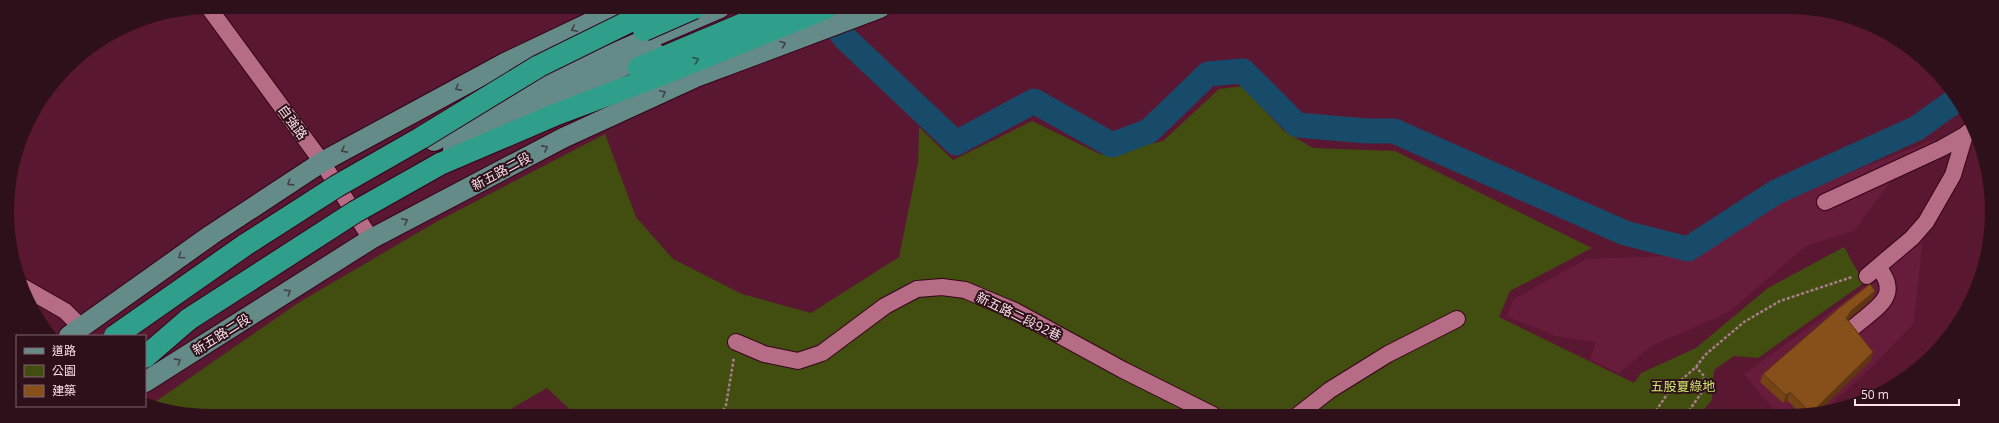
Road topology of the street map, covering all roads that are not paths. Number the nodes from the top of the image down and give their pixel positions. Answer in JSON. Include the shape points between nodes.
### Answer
{"nodes":[{"id":1,"x":213,"y":14,"type":"edge"},
{"id":2,"x":607,"y":14,"type":"edge"},
{"id":3,"x":647,"y":14,"type":"edge"},
{"id":4,"x":681,"y":14,"type":"edge"},
{"id":5,"x":705,"y":14,"type":"edge"},
{"id":6,"x":748,"y":14,"type":"edge"},
{"id":7,"x":767,"y":14,"type":"edge"},
{"id":8,"x":811,"y":14,"type":"edge"},
{"id":9,"x":864,"y":14,"type":"edge"},
{"id":10,"x":664,"y":31,"type":"junction"},
{"id":11,"x":505,"y":63,"type":"junction"},
{"id":12,"x":1968,"y":133,"type":"edge"},
{"id":13,"x":422,"y":138,"type":"junction"},
{"id":14,"x":322,"y":162,"type":"junction"},
{"id":15,"x":440,"y":164,"type":"junction"},
{"id":16,"x":347,"y":200,"type":"junction"},
{"id":17,"x":1825,"y":202,"type":"dead end"},
{"id":18,"x":371,"y":239,"type":"junction"},
{"id":19,"x":31,"y":292,"type":"edge"},
{"id":20,"x":1457,"y":319,"type":"dead end"},
{"id":21,"x":189,"y":320,"type":"junction"},
{"id":22,"x":1855,"y":326,"type":"dead end"},
{"id":23,"x":75,"y":331,"type":"edge"},
{"id":24,"x":116,"y":335,"type":"edge"},
{"id":25,"x":133,"y":335,"type":"edge"},
{"id":26,"x":736,"y":342,"type":"road end"},
{"id":27,"x":146,"y":346,"type":"edge"},
{"id":28,"x":146,"y":346,"type":"edge"},
{"id":29,"x":146,"y":356,"type":"edge"},
{"id":30,"x":146,"y":381,"type":"edge"},
{"id":31,"x":1201,"y":409,"type":"edge"},
{"id":32,"x":1306,"y":409,"type":"edge"}],
"edges":[{"from":1,"to":14,"type":"street","name":"自強路"},
{"from":2,"to":11,"type":"main road","one_way":true},
{"from":3,"to":13,"type":"highway","bridge":true,"via":[[539,66]]},
{"from":4,"to":13,"type":"highway","bridge":true,"via":[[544,76]]},
{"from":5,"to":10,"type":"main road"},
{"from":6,"to":16,"type":"main road","via":[[658,51],[493,127]]},
{"from":7,"to":15,"type":"highway","via":[[637,69],[497,134]]},
{"from":15,"to":8,"type":"highway","one_way":true,"via":[[557,114]]},
{"from":18,"to":9,"type":"main road","name":"新五路二段","one_way":true,"via":[[562,138],[690,80]]},
{"from":10,"to":11,"type":"main road"},
{"from":10,"to":16,"type":"main road","via":[[546,82],[487,112]]},
{"from":11,"to":14,"type":"main road","one_way":true},
{"from":12,"to":17,"type":"street","via":[[1942,148]]},
{"from":12,"to":22,"type":"street","via":[[1953,175],[1926,222],[1912,238],[1872,271],[1887,278],[1889,291],[1884,302]]},
{"from":13,"to":24,"type":"highway","bridge":true,"via":[[337,186],[251,241]]},
{"from":14,"to":16,"type":"street","name":"自強路"},
{"from":14,"to":23,"type":"main road","one_way":true,"via":[[211,235]]},
{"from":15,"to":21,"type":"highway","bridge":true,"via":[[355,212]]},
{"from":16,"to":18,"type":"street","name":"自強路"},
{"from":16,"to":25,"type":"main road","via":[[239,258]]},
{"from":16,"to":27,"type":"main road"},
{"from":30,"to":18,"type":"main road","name":"新五路二段","one_way":true},
{"from":19,"to":23,"type":"street","via":[[65,311]]},
{"from":20,"to":32,"type":"street","via":[[1388,354],[1330,390]]},
{"from":21,"to":28,"type":"highway"},
{"from":21,"to":29,"type":"highway"},
{"from":26,"to":31,"type":"street","name":"新五路二段92巷","via":[[764,354],[798,361],[822,353],[885,306],[917,288],[942,287],[965,290],[1015,311]]}]}
